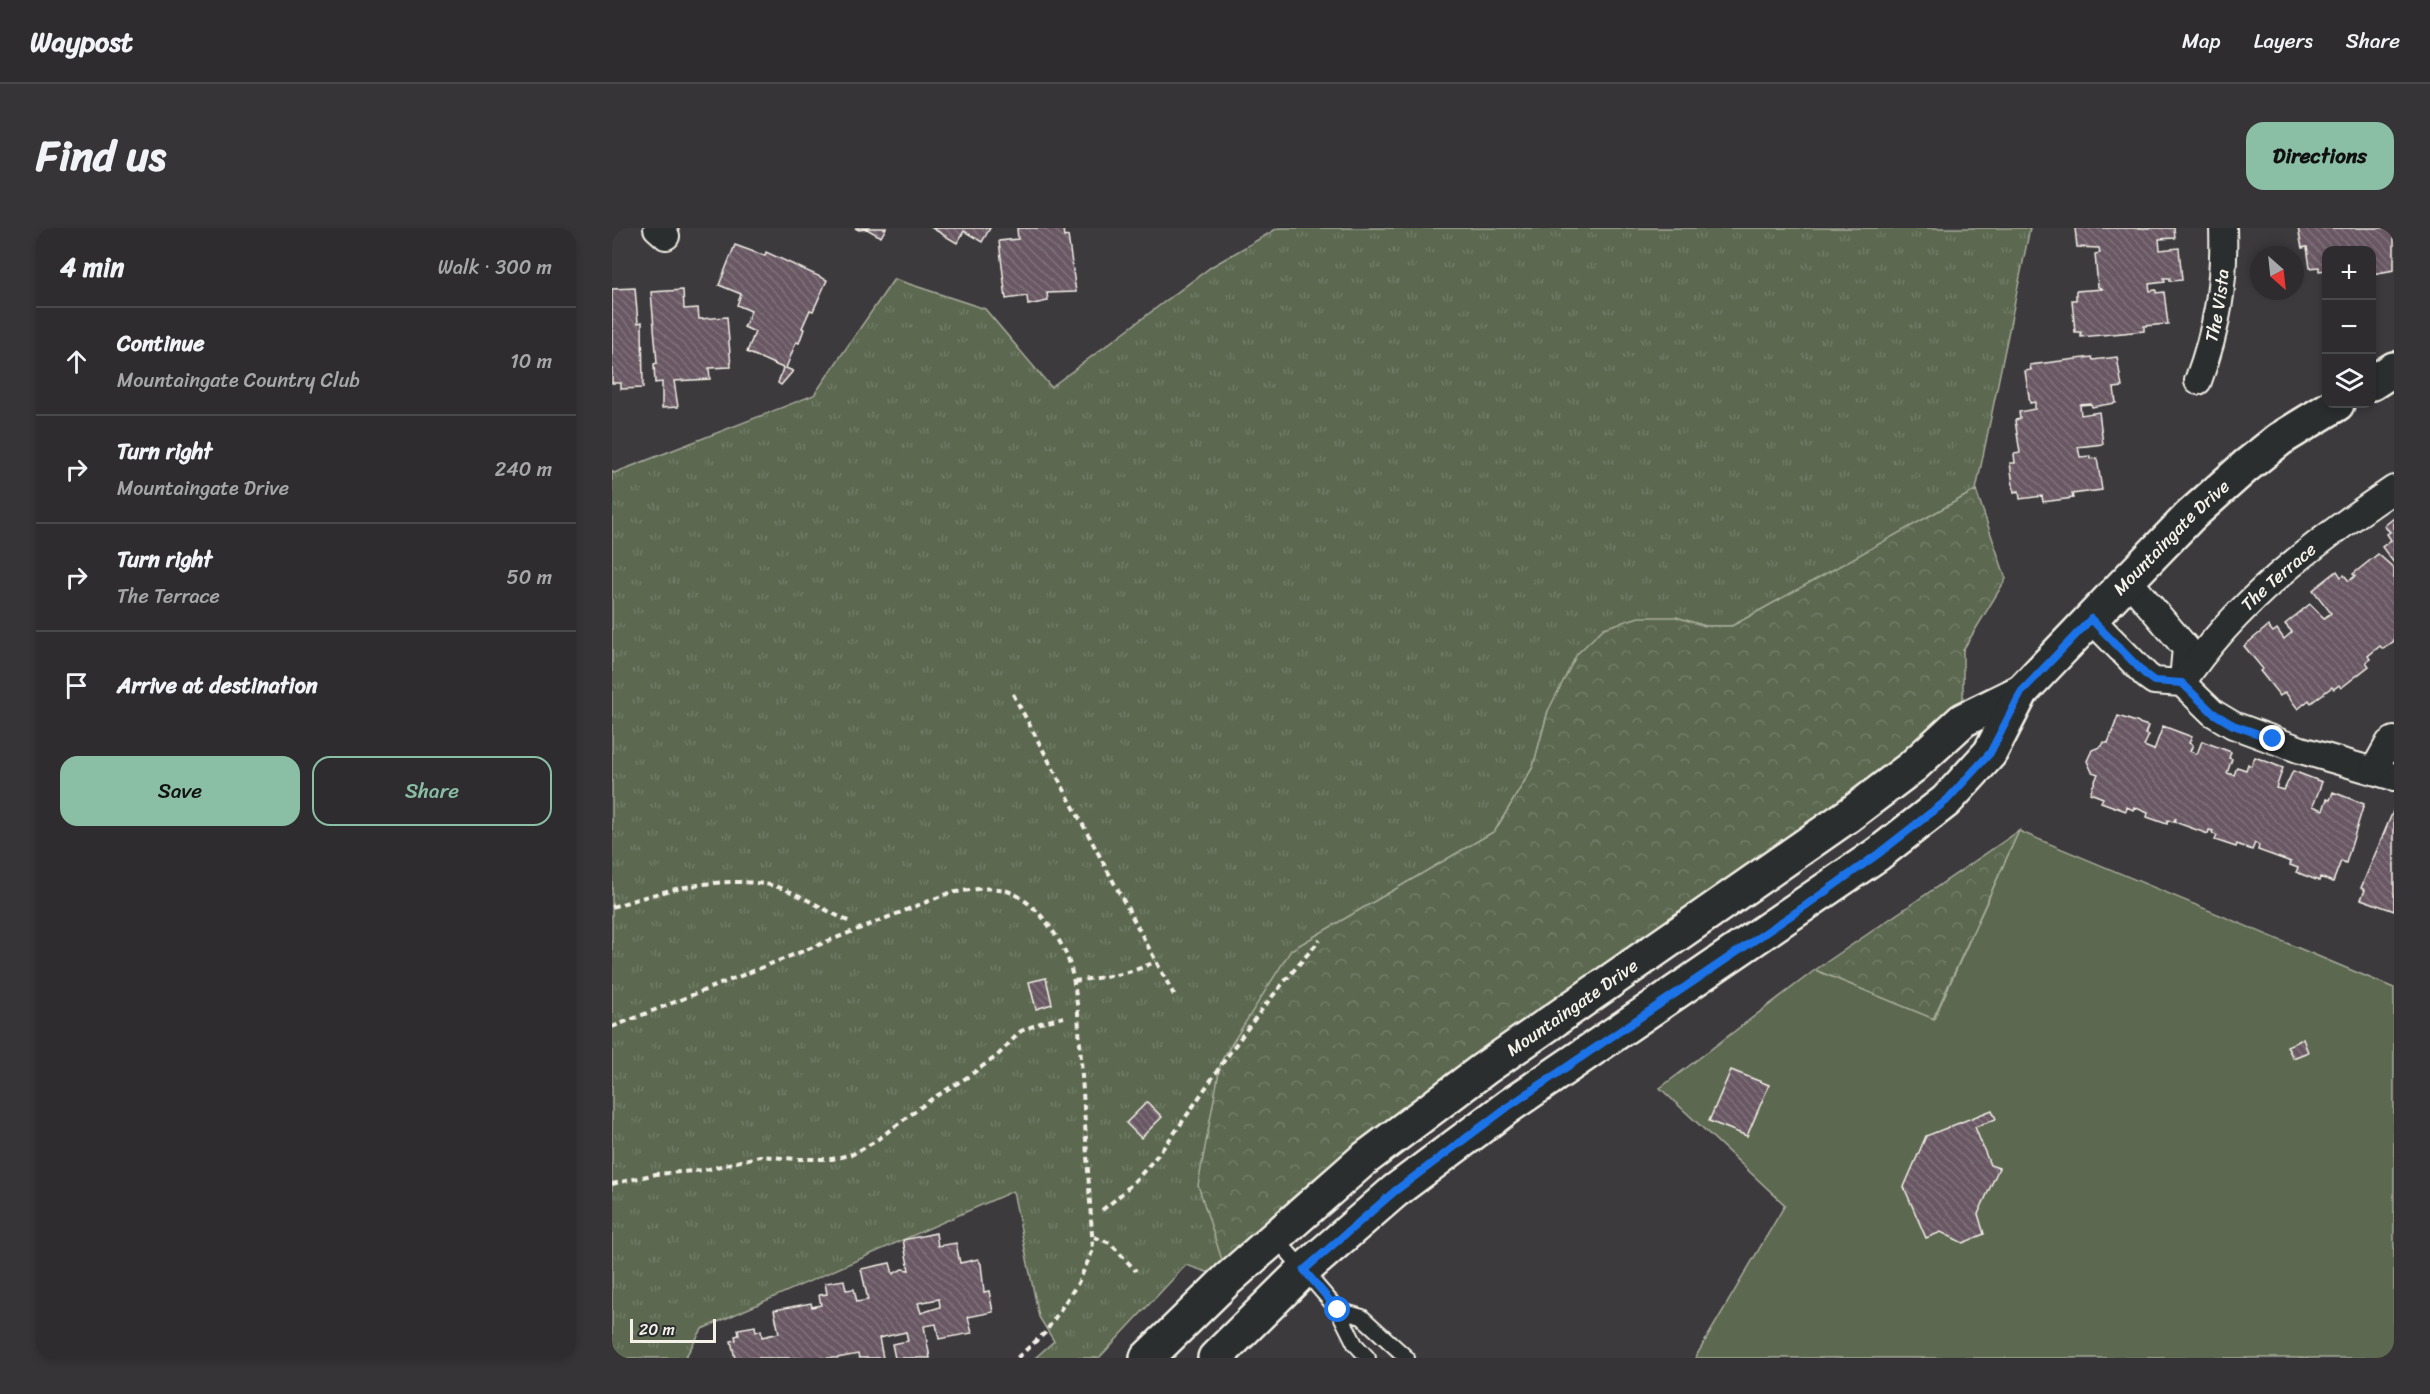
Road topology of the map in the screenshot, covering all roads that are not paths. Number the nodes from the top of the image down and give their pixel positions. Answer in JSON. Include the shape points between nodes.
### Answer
{"nodes":[{"id":1,"x":2223,"y":228,"type":"edge"},
{"id":2,"x":2394,"y":369,"type":"edge"},
{"id":3,"x":2376,"y":380,"type":"edge"},
{"id":4,"x":2198,"y":381,"type":"dead end"},
{"id":5,"x":2330,"y":408,"type":"edge"},
{"id":6,"x":2394,"y":489,"type":"edge"},
{"id":7,"x":2127,"y":580,"type":"junction"},
{"id":8,"x":2091,"y":619,"type":"junction"},
{"id":9,"x":2182,"y":683,"type":"junction"},
{"id":10,"x":2022,"y":691,"type":"junction"},
{"id":11,"x":2394,"y":740,"type":"edge"},
{"id":12,"x":2384,"y":773,"type":"edge"},
{"id":13,"x":1275,"y":1238,"type":"junction"},
{"id":14,"x":1304,"y":1270,"type":"junction"},
{"id":15,"x":1338,"y":1310,"type":"junction"},
{"id":16,"x":1147,"y":1358,"type":"edge"},
{"id":17,"x":1215,"y":1358,"type":"edge"},
{"id":18,"x":1368,"y":1358,"type":"edge"},
{"id":19,"x":1407,"y":1358,"type":"edge"}],
"edges":[{"from":1,"to":4,"type":"street","name":"The Vista","via":[[2224,268],[2216,323]]},
{"from":2,"to":3,"type":"street"},
{"from":5,"to":7,"type":"street","name":"Mountaingate Drive","via":[[2280,439],[2246,466]]},
{"from":6,"to":9,"type":"street","name":"The Terrace","via":[[2341,526],[2250,601],[2216,636]]},
{"from":7,"to":8,"type":"street","name":"Mountaingate Drive"},
{"from":7,"to":9,"type":"street","via":[[2186,648]]},
{"from":8,"to":9,"type":"street","via":[[2154,681]]},
{"from":8,"to":10,"type":"street","name":"Mountaingate Drive"},
{"from":9,"to":12,"type":"street","via":[[2213,713],[2233,725],[2301,750]]},
{"from":10,"to":13,"type":"street","name":"Mountaingate Drive","via":[[1963,720],[1912,767],[1849,815],[1484,1069],[1363,1161]]},
{"from":10,"to":14,"type":"street","name":"Mountaingate Drive","via":[[1990,753],[1946,801],[1805,906],[1509,1106],[1395,1191]]},
{"from":11,"to":12,"type":"street","via":[[2389,743]]},
{"from":13,"to":14,"type":"lane"},
{"from":13,"to":16,"type":"street","name":"Mountaingate Drive"},
{"from":14,"to":15,"type":"lane"},
{"from":14,"to":17,"type":"street","name":"Mountaingate Drive"},
{"from":15,"to":18,"type":"lane","via":[[1355,1344]]},
{"from":15,"to":19,"type":"lane","via":[[1362,1317]]}]}
